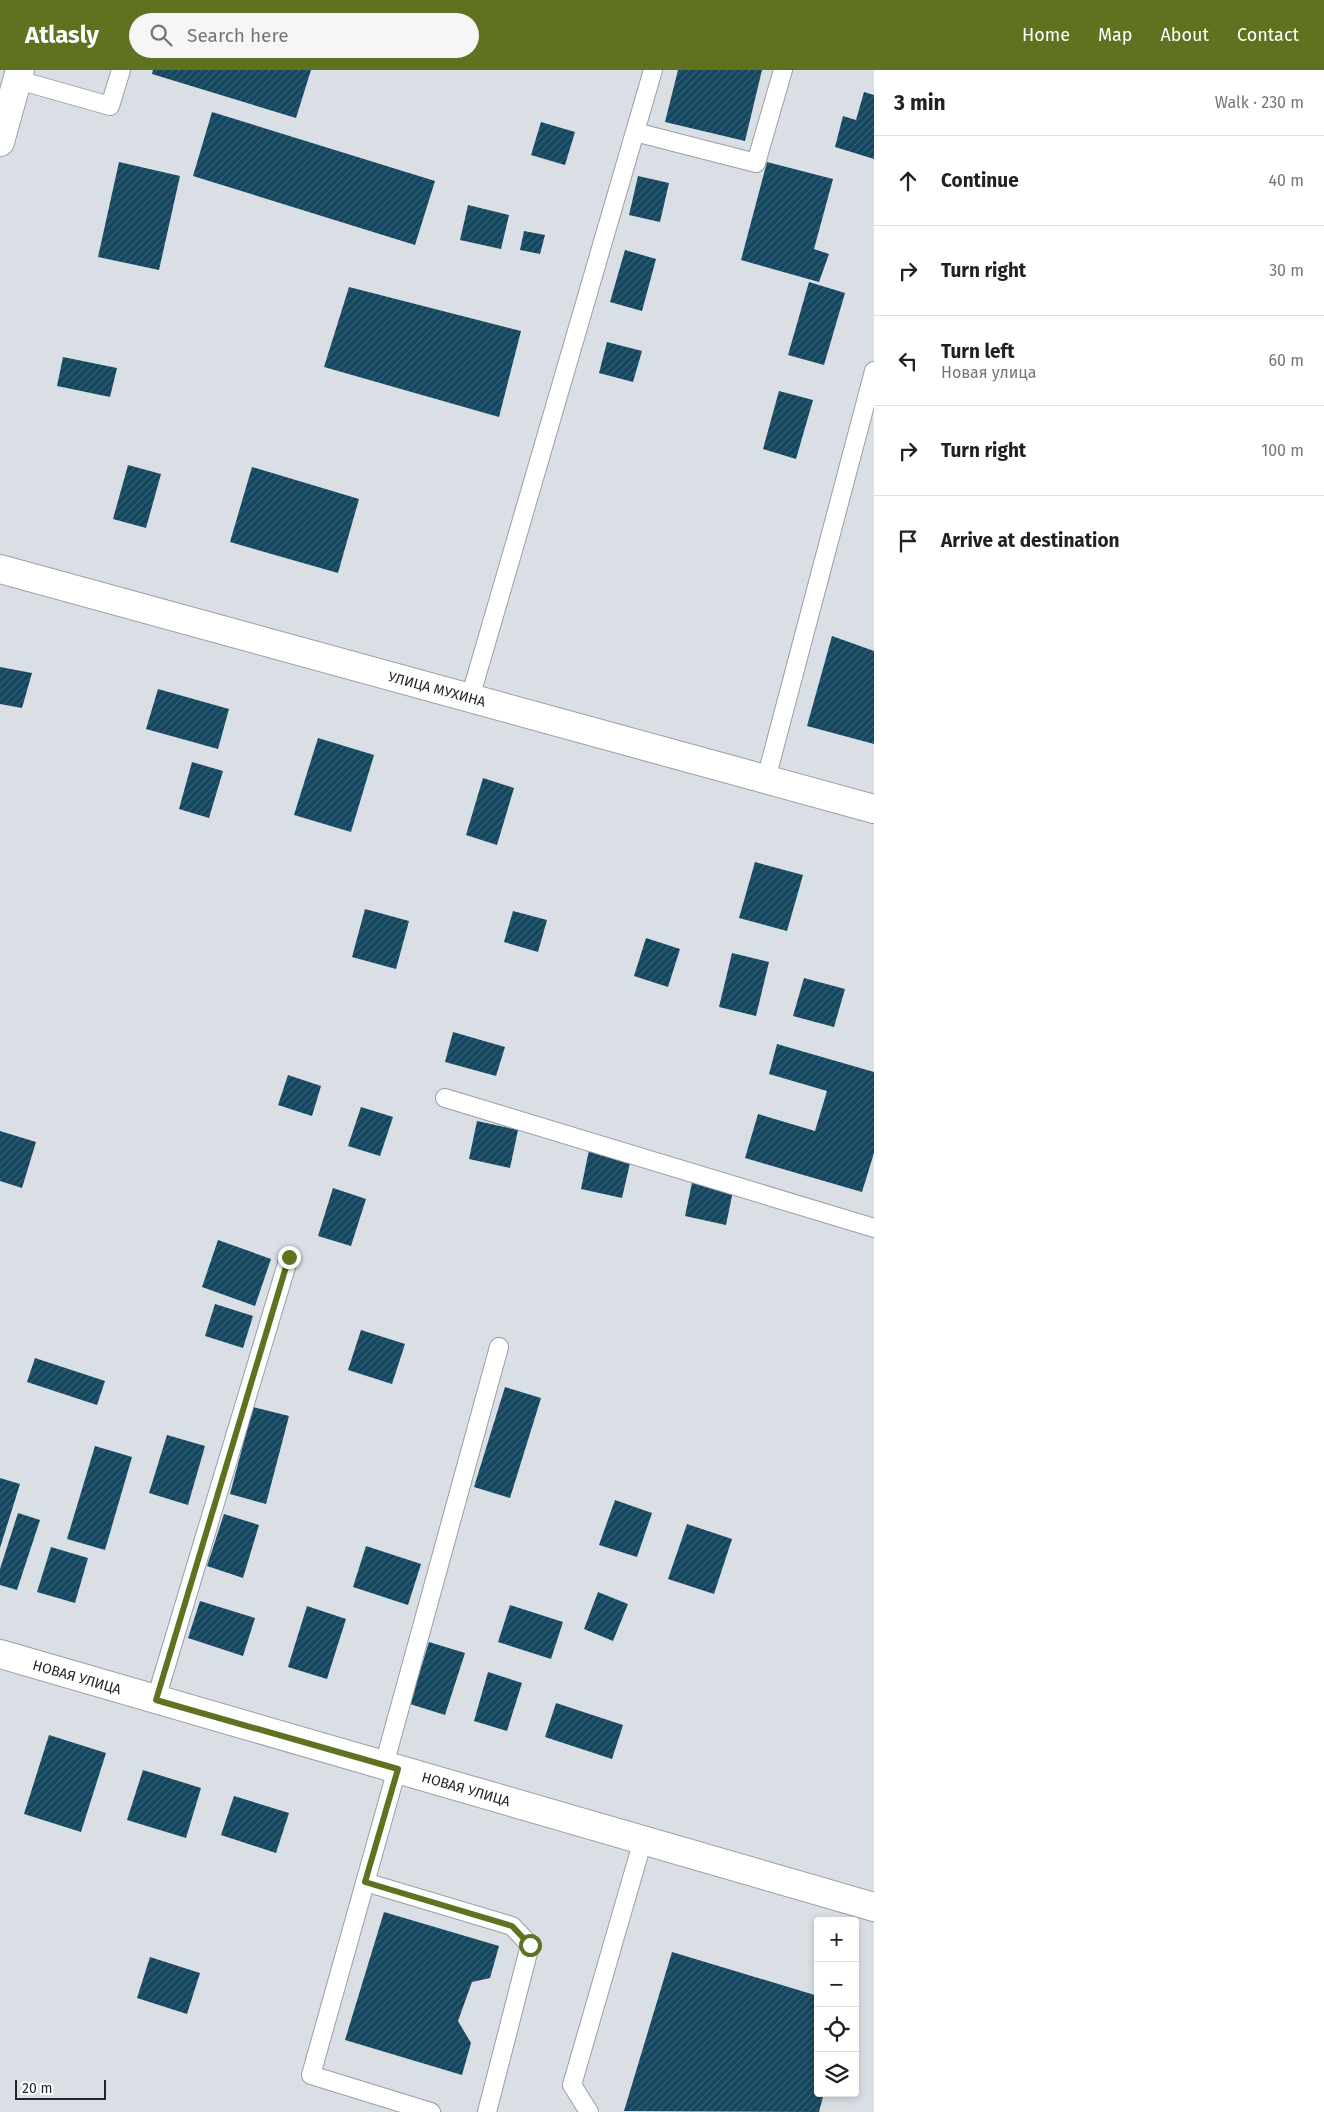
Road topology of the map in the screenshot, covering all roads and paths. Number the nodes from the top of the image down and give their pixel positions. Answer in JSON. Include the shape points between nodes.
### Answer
{"nodes":[{"id":1,"x":121,"y":70,"type":"edge"},
{"id":2,"x":653,"y":70,"type":"edge"},
{"id":3,"x":783,"y":70,"type":"edge"},
{"id":4,"x":19,"y":75,"type":"edge"},
{"id":5,"x":635,"y":132,"type":"junction"},
{"id":6,"x":0,"y":142,"type":"edge"},
{"id":7,"x":874,"y":371,"type":"edge"},
{"id":8,"x":0,"y":569,"type":"edge"},
{"id":9,"x":470,"y":698,"type":"junction"},
{"id":10,"x":766,"y":780,"type":"junction"},
{"id":11,"x":874,"y":809,"type":"edge"},
{"id":12,"x":445,"y":1098,"type":"dead end"},
{"id":13,"x":874,"y":1228,"type":"edge"},
{"id":14,"x":289,"y":1257,"type":"dead end"},
{"id":15,"x":499,"y":1347,"type":"dead end"},
{"id":16,"x":0,"y":1654,"type":"edge"},
{"id":17,"x":156,"y":1700,"type":"junction"},
{"id":18,"x":391,"y":1767,"type":"junction"},
{"id":19,"x":643,"y":1840,"type":"junction"},
{"id":20,"x":365,"y":1882,"type":"junction"},
{"id":21,"x":874,"y":1907,"type":"edge"},
{"id":22,"x":431,"y":2112,"type":"edge"},
{"id":23,"x":487,"y":2112,"type":"edge"},
{"id":24,"x":589,"y":2112,"type":"edge"}],
"edges":[{"from":1,"to":4,"type":"lane","via":[[110,106]]},
{"from":2,"to":5,"type":"lane"},
{"from":3,"to":5,"type":"lane","via":[[756,163]]},
{"from":4,"to":6,"type":"main road"},
{"from":5,"to":9,"type":"lane"},
{"from":7,"to":10,"type":"lane"},
{"from":8,"to":9,"type":"main road","name":"УЛИЦА МУХИНА"},
{"from":9,"to":10,"type":"main road","name":"УЛИЦА МУХИНА"},
{"from":10,"to":11,"type":"main road","name":"УЛИЦА МУХИНА"},
{"from":12,"to":13,"type":"lane"},
{"from":14,"to":17,"type":"lane"},
{"from":15,"to":18,"type":"lane"},
{"from":16,"to":17,"type":"main road","name":"НОВАЯ УЛИЦА"},
{"from":17,"to":18,"type":"main road","name":"НОВАЯ УЛИЦА"},
{"from":18,"to":19,"type":"main road","name":"НОВАЯ УЛИЦА"},
{"from":18,"to":20,"type":"lane"},
{"from":19,"to":21,"type":"main road","name":"НОВАЯ УЛИЦА"},
{"from":19,"to":24,"type":"lane","via":[[572,2085]]},
{"from":20,"to":22,"type":"lane","via":[[311,2075]]},
{"from":20,"to":23,"type":"lane","via":[[512,1926],[530,1945]]}]}
